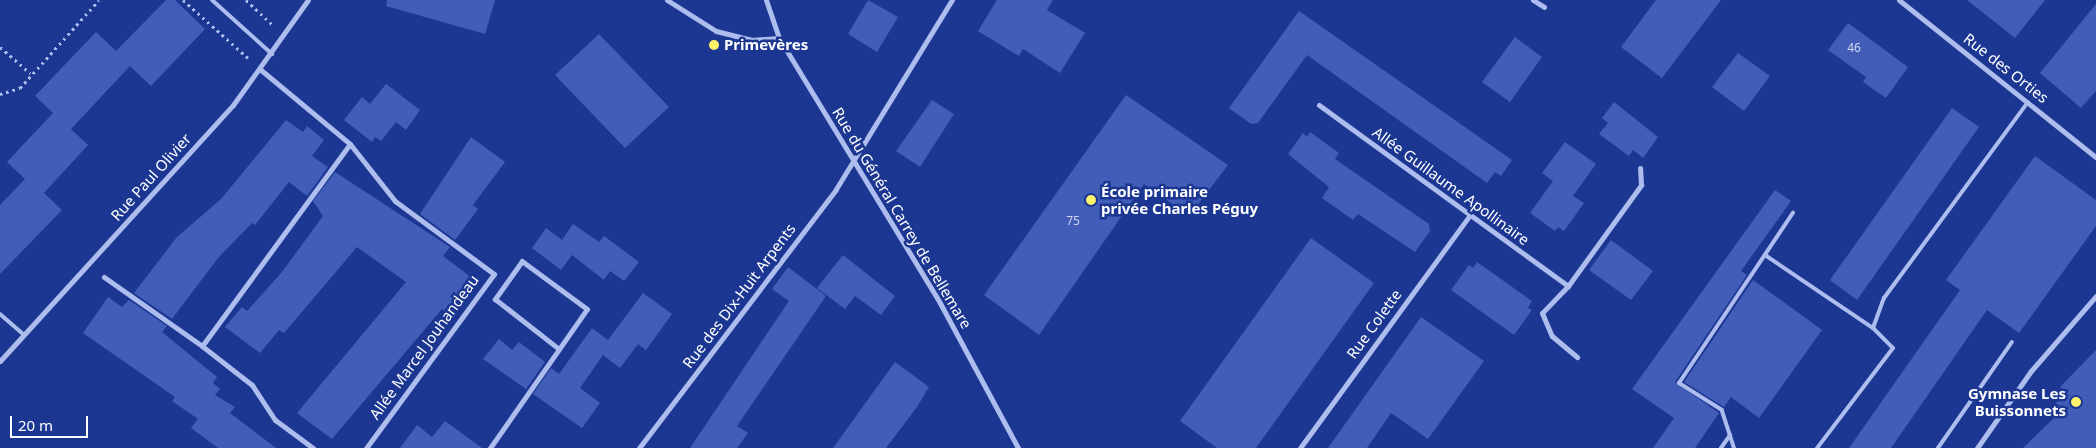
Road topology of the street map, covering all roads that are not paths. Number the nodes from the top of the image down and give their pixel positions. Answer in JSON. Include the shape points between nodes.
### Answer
{"nodes":[{"id":1,"x":212,"y":0,"type":"edge"},
{"id":2,"x":308,"y":0,"type":"edge"},
{"id":3,"x":667,"y":0,"type":"edge"},
{"id":4,"x":766,"y":0,"type":"edge"},
{"id":5,"x":952,"y":0,"type":"edge"},
{"id":6,"x":1533,"y":0,"type":"edge"},
{"id":7,"x":1899,"y":0,"type":"edge"},
{"id":8,"x":1544,"y":7,"type":"dead end"},
{"id":9,"x":779,"y":38,"type":"junction"},
{"id":10,"x":272,"y":54,"type":"junction"},
{"id":11,"x":261,"y":70,"type":"junction"},
{"id":12,"x":2028,"y":102,"type":"junction"},
{"id":13,"x":1319,"y":105,"type":"dead end"},
{"id":14,"x":350,"y":144,"type":"junction"},
{"id":15,"x":852,"y":156,"type":"junction"},
{"id":16,"x":2096,"y":157,"type":"edge"},
{"id":17,"x":1640,"y":168,"type":"dead end"},
{"id":18,"x":1793,"y":213,"type":"dead end"},
{"id":19,"x":1469,"y":216,"type":"junction"},
{"id":20,"x":1765,"y":256,"type":"junction"},
{"id":21,"x":104,"y":277,"type":"dead end"},
{"id":22,"x":1568,"y":286,"type":"junction"},
{"id":23,"x":2096,"y":296,"type":"edge"},
{"id":24,"x":0,"y":314,"type":"edge"},
{"id":25,"x":1873,"y":328,"type":"junction"},
{"id":26,"x":24,"y":335,"type":"junction"},
{"id":27,"x":2012,"y":342,"type":"dead end"},
{"id":28,"x":202,"y":346,"type":"junction"},
{"id":29,"x":558,"y":350,"type":"junction"},
{"id":30,"x":1577,"y":357,"type":"dead end"},
{"id":31,"x":0,"y":361,"type":"edge"},
{"id":32,"x":1730,"y":435,"type":"junction"},
{"id":33,"x":313,"y":448,"type":"edge"},
{"id":34,"x":366,"y":448,"type":"edge"},
{"id":35,"x":490,"y":448,"type":"edge"},
{"id":36,"x":639,"y":448,"type":"edge"},
{"id":37,"x":1018,"y":448,"type":"edge"},
{"id":38,"x":1300,"y":448,"type":"edge"},
{"id":39,"x":1721,"y":448,"type":"edge"},
{"id":40,"x":1734,"y":448,"type":"edge"},
{"id":41,"x":1817,"y":448,"type":"edge"},
{"id":42,"x":1938,"y":448,"type":"edge"},
{"id":43,"x":1976,"y":448,"type":"edge"}],
"edges":[{"from":1,"to":10,"type":"lane"},
{"from":2,"to":10,"type":"street","name":"Rue Paul Olivier"},
{"from":3,"to":9,"type":"street","via":[[716,31],[751,40]]},
{"from":4,"to":9,"type":"street","name":"Rue du Général Carrey de Bellemare"},
{"from":5,"to":15,"type":"street","name":"Rue des Dix-Huit Arpents"},
{"from":6,"to":8,"type":"street"},
{"from":7,"to":12,"type":"street","name":"Rue des Orties"},
{"from":9,"to":15,"type":"street","name":"Rue du Général Carrey de Bellemare"},
{"from":10,"to":11,"type":"street","name":"Rue Paul Olivier"},
{"from":11,"to":14,"type":"street","name":"Allée Marcel Jouhandeau"},
{"from":11,"to":26,"type":"street","name":"Rue Paul Olivier"},
{"from":12,"to":16,"type":"street","name":"Rue des Orties"},
{"from":12,"to":25,"type":"lane","via":[[1884,298]]},
{"from":13,"to":19,"type":"street","name":"Allée Guillaume Apollinaire"},
{"from":14,"to":28,"type":"street"},
{"from":14,"to":34,"type":"street","name":"Allée Marcel Jouhandeau","via":[[395,201],[494,274]]},
{"from":15,"to":36,"type":"street","name":"Rue des Dix-Huit Arpents","via":[[836,189]]},
{"from":15,"to":37,"type":"street","name":"Rue du Général Carrey de Bellemare","via":[[940,303]]},
{"from":17,"to":22,"type":"street","via":[[1641,185]]},
{"from":18,"to":20,"type":"lane"},
{"from":19,"to":22,"type":"street","name":"Allée Guillaume Apollinaire"},
{"from":19,"to":38,"type":"street","name":"Rue Colette"},
{"from":20,"to":25,"type":"lane"},
{"from":20,"to":32,"type":"lane","via":[[1679,383],[1722,410]]},
{"from":21,"to":28,"type":"street"},
{"from":22,"to":30,"type":"street","via":[[1542,312],[1552,336]]},
{"from":23,"to":43,"type":"street","via":[[2031,371]]},
{"from":24,"to":26,"type":"lane"},
{"from":25,"to":41,"type":"lane","via":[[1893,348]]},
{"from":26,"to":31,"type":"street","name":"Rue Paul Olivier"},
{"from":27,"to":42,"type":"lane"},
{"from":28,"to":33,"type":"street","via":[[252,385],[274,420]]},
{"from":29,"to":29,"type":"street","via":[[495,299],[522,261],[587,309]]},
{"from":29,"to":35,"type":"street"},
{"from":32,"to":39,"type":"lane"},
{"from":32,"to":40,"type":"lane"}]}
